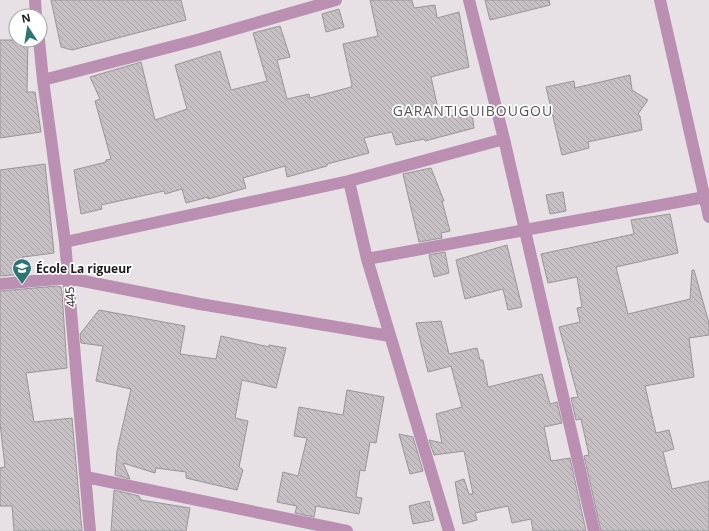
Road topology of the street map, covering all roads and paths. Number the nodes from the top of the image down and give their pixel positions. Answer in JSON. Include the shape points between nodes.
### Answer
{"nodes":[{"id":1,"x":336,"y":0,"type":"edge"},
{"id":2,"x":469,"y":0,"type":"edge"},
{"id":3,"x":660,"y":0,"type":"edge"},
{"id":4,"x":40,"y":48,"type":"edge"},
{"id":5,"x":43,"y":80,"type":"junction"},
{"id":6,"x":504,"y":139,"type":"junction"},
{"id":7,"x":349,"y":181,"type":"junction"},
{"id":8,"x":705,"y":197,"type":"junction"},
{"id":9,"x":709,"y":217,"type":"edge"},
{"id":10,"x":525,"y":230,"type":"junction"},
{"id":11,"x":65,"y":242,"type":"junction"},
{"id":12,"x":367,"y":259,"type":"junction"},
{"id":13,"x":68,"y":278,"type":"junction"},
{"id":14,"x":0,"y":284,"type":"edge"},
{"id":15,"x":390,"y":336,"type":"junction"},
{"id":16,"x":86,"y":478,"type":"junction"},
{"id":17,"x":90,"y":531,"type":"edge"},
{"id":18,"x":347,"y":531,"type":"edge"},
{"id":19,"x":449,"y":531,"type":"edge"},
{"id":20,"x":594,"y":531,"type":"edge"}],
"edges":[{"from":1,"to":5,"type":"street"},
{"from":2,"to":6,"type":"street"},
{"from":3,"to":8,"type":"street"},
{"from":4,"to":5,"type":"street","name":"445"},
{"from":5,"to":11,"type":"street","name":"445"},
{"from":6,"to":7,"type":"street"},
{"from":6,"to":10,"type":"street"},
{"from":7,"to":11,"type":"street"},
{"from":7,"to":12,"type":"street"},
{"from":8,"to":9,"type":"street"},
{"from":8,"to":10,"type":"street"},
{"from":10,"to":12,"type":"street"},
{"from":10,"to":20,"type":"street"},
{"from":11,"to":13,"type":"street","name":"445"},
{"from":12,"to":15,"type":"street"},
{"from":13,"to":14,"type":"street"},
{"from":13,"to":15,"type":"street","via":[[200,304]]},
{"from":13,"to":16,"type":"street","name":"445"},
{"from":15,"to":19,"type":"street"},
{"from":16,"to":17,"type":"street","name":"445"},
{"from":16,"to":18,"type":"street"}]}
